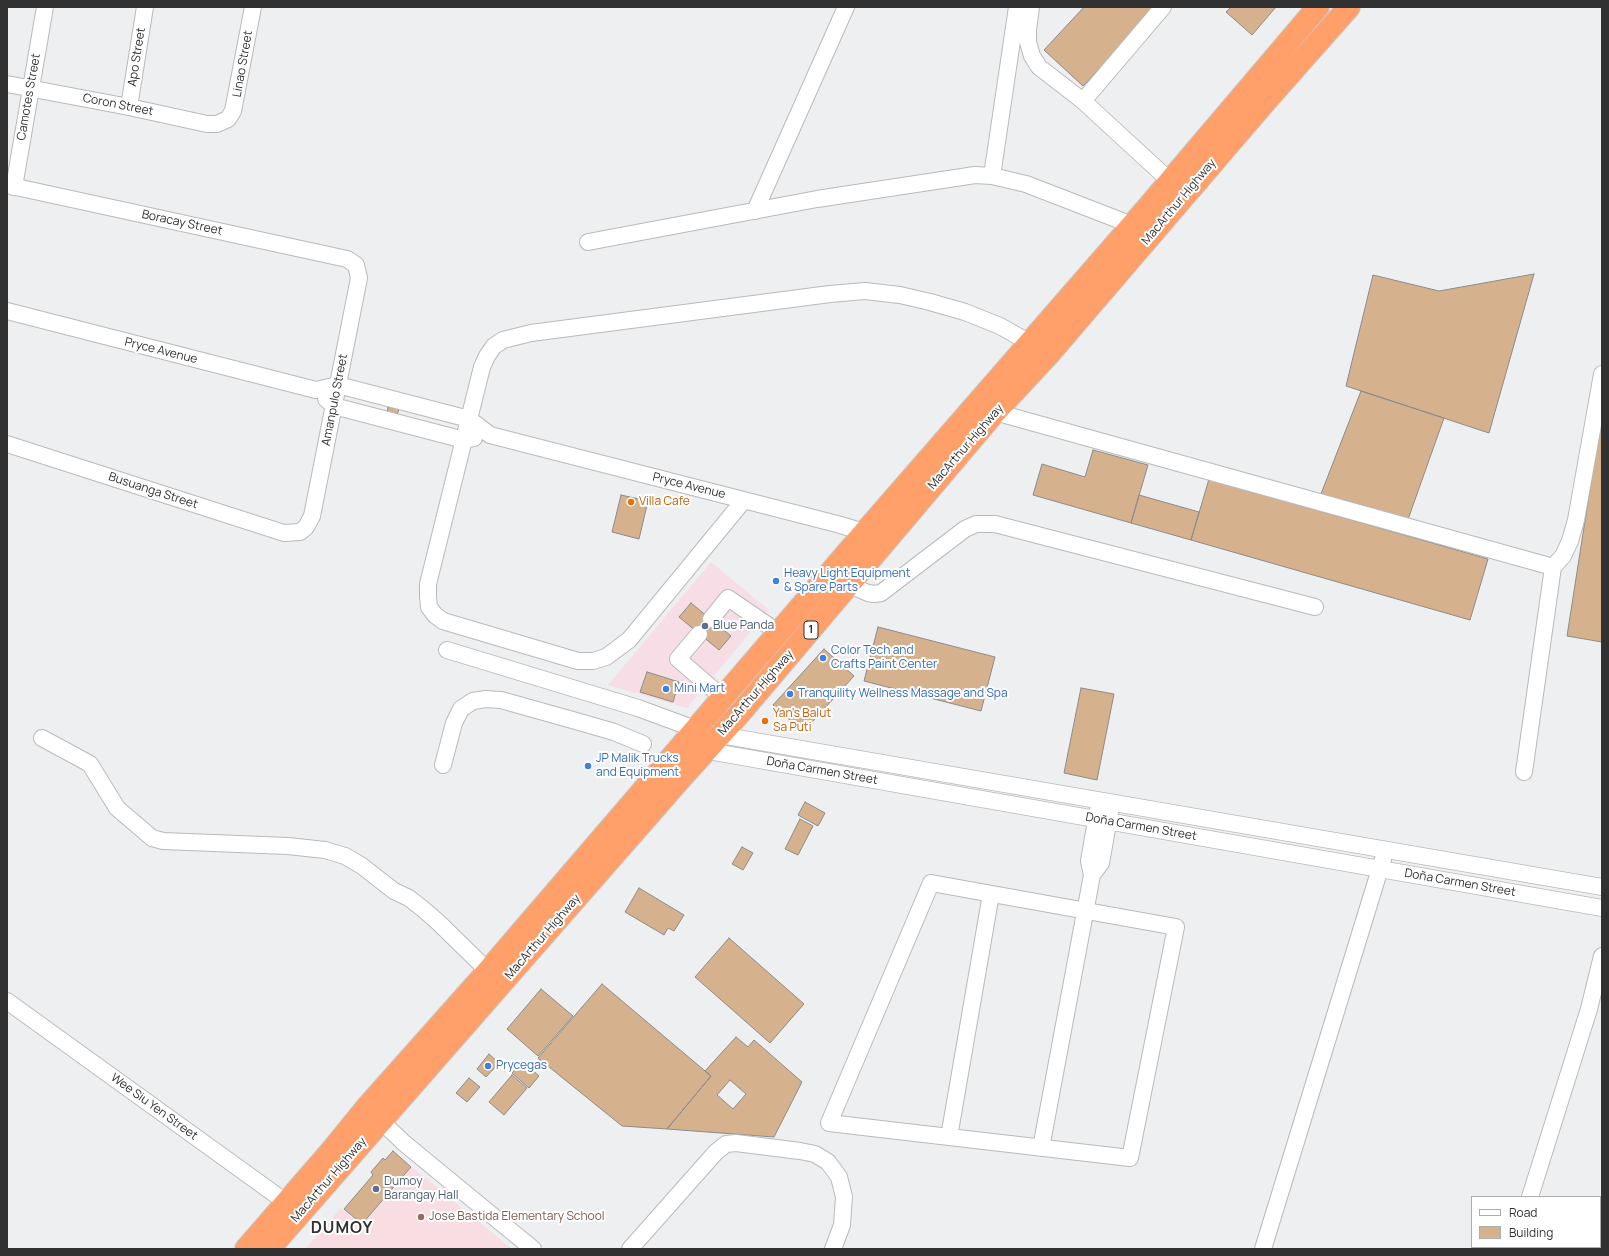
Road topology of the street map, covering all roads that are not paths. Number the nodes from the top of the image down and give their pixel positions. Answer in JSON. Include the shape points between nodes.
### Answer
{"nodes":[{"id":1,"x":45,"y":7,"type":"edge"},
{"id":2,"x":145,"y":7,"type":"edge"},
{"id":3,"x":253,"y":7,"type":"edge"},
{"id":4,"x":846,"y":7,"type":"edge"},
{"id":5,"x":1017,"y":7,"type":"edge"},
{"id":6,"x":1031,"y":7,"type":"edge"},
{"id":7,"x":1163,"y":7,"type":"edge"},
{"id":8,"x":1318,"y":7,"type":"edge"},
{"id":9,"x":1349,"y":7,"type":"edge"},
{"id":10,"x":7,"y":84,"type":"edge"},
{"id":11,"x":31,"y":89,"type":"junction"},
{"id":12,"x":1083,"y":101,"type":"junction"},
{"id":13,"x":130,"y":107,"type":"junction"},
{"id":14,"x":228,"y":119,"type":"joint"},
{"id":15,"x":992,"y":176,"type":"junction"},
{"id":16,"x":1170,"y":181,"type":"junction"},
{"id":17,"x":10,"y":186,"type":"edge"},
{"id":18,"x":755,"y":211,"type":"junction"},
{"id":19,"x":1132,"y":225,"type":"junction"},
{"id":20,"x":588,"y":242,"type":"dead end"},
{"id":21,"x":356,"y":265,"type":"joint"},
{"id":22,"x":7,"y":311,"type":"edge"},
{"id":23,"x":1030,"y":343,"type":"junction"},
{"id":24,"x":1049,"y":354,"type":"junction"},
{"id":25,"x":1602,"y":374,"type":"edge"},
{"id":26,"x":338,"y":385,"type":"junction"},
{"id":27,"x":1005,"y":387,"type":"junction"},
{"id":28,"x":316,"y":390,"type":"junction"},
{"id":29,"x":334,"y":406,"type":"junction"},
{"id":30,"x":995,"y":412,"type":"junction"},
{"id":31,"x":469,"y":418,"type":"junction"},
{"id":32,"x":490,"y":435,"type":"junction"},
{"id":33,"x":464,"y":440,"type":"junction"},
{"id":34,"x":7,"y":444,"type":"edge"},
{"id":35,"x":744,"y":500,"type":"junction"},
{"id":36,"x":300,"y":532,"type":"joint"},
{"id":37,"x":865,"y":532,"type":"junction"},
{"id":38,"x":887,"y":539,"type":"junction"},
{"id":39,"x":1553,"y":567,"type":"junction"},
{"id":40,"x":849,"y":585,"type":"junction"},
{"id":41,"x":1315,"y":607,"type":"dead end"},
{"id":42,"x":711,"y":619,"type":"dead end"},
{"id":43,"x":779,"y":633,"type":"junction"},
{"id":44,"x":699,"y":634,"type":"dead end"},
{"id":45,"x":447,"y":650,"type":"dead end"},
{"id":46,"x":722,"y":697,"type":"junction"},
{"id":47,"x":695,"y":729,"type":"junction"},
{"id":48,"x":720,"y":735,"type":"junction"},
{"id":49,"x":42,"y":738,"type":"dead end"},
{"id":50,"x":642,"y":744,"type":"dead end"},
{"id":51,"x":680,"y":746,"type":"junction"},
{"id":52,"x":706,"y":751,"type":"junction"},
{"id":53,"x":443,"y":765,"type":"dead end"},
{"id":54,"x":1524,"y":772,"type":"dead end"},
{"id":55,"x":1106,"y":802,"type":"junction"},
{"id":56,"x":1102,"y":820,"type":"junction"},
{"id":57,"x":1386,"y":850,"type":"junction"},
{"id":58,"x":1380,"y":869,"type":"junction"},
{"id":59,"x":1602,"y":887,"type":"edge"},
{"id":60,"x":991,"y":894,"type":"junction"},
{"id":61,"x":1602,"y":908,"type":"edge"},
{"id":62,"x":1086,"y":911,"type":"junction"},
{"id":63,"x":1602,"y":956,"type":"edge"},
{"id":64,"x":495,"y":977,"type":"junction"},
{"id":65,"x":7,"y":1001,"type":"edge"},
{"id":66,"x":1596,"y":1011,"type":"edge"},
{"id":67,"x":381,"y":1121,"type":"junction"},
{"id":68,"x":949,"y":1137,"type":"junction"},
{"id":69,"x":1041,"y":1148,"type":"junction"},
{"id":70,"x":1530,"y":1196,"type":"edge"},
{"id":71,"x":293,"y":1208,"type":"junction"},
{"id":72,"x":246,"y":1249,"type":"edge"},
{"id":73,"x":269,"y":1249,"type":"edge"},
{"id":74,"x":532,"y":1249,"type":"edge"},
{"id":75,"x":630,"y":1249,"type":"edge"},
{"id":76,"x":833,"y":1249,"type":"edge"},
{"id":77,"x":1263,"y":1249,"type":"edge"}],
"edges":[{"from":1,"to":11,"type":"street","name":"Camotes Street"},
{"from":2,"to":13,"type":"street","name":"Apo Street"},
{"from":3,"to":14,"type":"street","name":"Linao Street","via":[[236,102]]},
{"from":4,"to":18,"type":"street"},
{"from":5,"to":15,"type":"street"},
{"from":6,"to":12,"type":"street","via":[[1028,42],[1038,67]]},
{"from":7,"to":12,"type":"street"},
{"from":8,"to":16,"type":"highway","name":"MacArthur Highway","number":"1"},
{"from":9,"to":24,"type":"highway","name":"MacArthur Highway","number":"1"},
{"from":10,"to":11,"type":"street","name":"Coron Street"},
{"from":11,"to":13,"type":"street","name":"Coron Street"},
{"from":11,"to":17,"type":"street","name":"Camotes Street"},
{"from":12,"to":16,"type":"street"},
{"from":13,"to":14,"type":"street","name":"Coron Street","via":[[207,124],[217,124]]},
{"from":15,"to":18,"type":"street","via":[[975,175],[928,181]]},
{"from":15,"to":19,"type":"street","via":[[1026,184]]},
{"from":16,"to":19,"type":"highway","name":"MacArthur Highway","number":"1"},
{"from":17,"to":21,"type":"street","name":"Boracay Street","via":[[347,259]]},
{"from":18,"to":20,"type":"street"},
{"from":19,"to":23,"type":"highway","name":"MacArthur Highway","number":"1"},
{"from":21,"to":26,"type":"street","name":"Amanpulo Street","via":[[359,278]]},
{"from":22,"to":28,"type":"street","name":"Pryce Avenue"},
{"from":23,"to":24,"type":"street"},
{"from":23,"to":27,"type":"highway","name":"MacArthur Highway","number":"1"},
{"from":23,"to":31,"type":"street","via":[[1000,326],[965,312],[900,295],[865,291],[539,332],[503,340],[494,346],[482,367]]},
{"from":24,"to":27,"type":"highway","name":"MacArthur Highway","number":"1"},
{"from":25,"to":39,"type":"street","via":[[1576,520],[1563,556]]},
{"from":26,"to":28,"type":"street","name":"Pryce Avenue"},
{"from":26,"to":29,"type":"street","name":"Amanpulo Street"},
{"from":26,"to":31,"type":"street","name":"Pryce Avenue"},
{"from":27,"to":30,"type":"highway","name":"MacArthur Highway","number":"1"},
{"from":27,"to":37,"type":"highway","name":"MacArthur Highway","number":"1"},
{"from":28,"to":29,"type":"street","name":"Pryce Avenue"},
{"from":29,"to":33,"type":"street","name":"Pryce Avenue"},
{"from":29,"to":36,"type":"street","name":"Amanpulo Street","via":[[312,516]]},
{"from":30,"to":38,"type":"highway","name":"MacArthur Highway","number":"1"},
{"from":30,"to":39,"type":"street"},
{"from":31,"to":32,"type":"street","name":"Pryce Avenue"},
{"from":31,"to":33,"type":"street"},
{"from":32,"to":33,"type":"street","name":"Pryce Avenue"},
{"from":32,"to":35,"type":"street","name":"Pryce Avenue"},
{"from":33,"to":35,"type":"street","via":[[428,584],[430,606],[435,616],[443,621],[578,661],[593,661],[606,657],[629,640]]},
{"from":34,"to":36,"type":"street","name":"Busuanga Street","via":[[284,533]]},
{"from":35,"to":37,"type":"street","name":"Pryce Avenue"},
{"from":37,"to":38,"type":"street","name":"Pryce Avenue"},
{"from":37,"to":43,"type":"highway","name":"MacArthur Highway","number":"1"},
{"from":38,"to":40,"type":"highway","name":"MacArthur Highway","number":"1"},
{"from":39,"to":54,"type":"street"},
{"from":40,"to":41,"type":"street","via":[[868,593],[881,593],[965,529],[976,524],[995,524]]},
{"from":40,"to":48,"type":"highway","name":"MacArthur Highway","number":"1"},
{"from":42,"to":43,"type":"street","via":[[728,598]]},
{"from":43,"to":46,"type":"highway","name":"MacArthur Highway","number":"1"},
{"from":44,"to":46,"type":"street","via":[[678,659]]},
{"from":45,"to":47,"type":"street","name":"Doña Carmen Street","via":[[638,708]]},
{"from":46,"to":47,"type":"highway","name":"MacArthur Highway","number":"1"},
{"from":47,"to":48,"type":"street","name":"Doña Carmen Street"},
{"from":47,"to":51,"type":"highway","name":"MacArthur Highway","number":"1"},
{"from":48,"to":52,"type":"highway","name":"MacArthur Highway","number":"1"},
{"from":48,"to":55,"type":"street","name":"Doña Carmen Street"},
{"from":49,"to":64,"type":"street","via":[[90,764],[117,808],[152,838],[163,842],[288,846],[325,850],[345,856],[409,898]]},
{"from":50,"to":53,"type":"street","via":[[614,732],[576,721],[501,700],[486,699],[473,702],[461,709],[454,723]]},
{"from":51,"to":52,"type":"street","name":"Doña Carmen Street"},
{"from":51,"to":64,"type":"highway","name":"MacArthur Highway","number":"1"},
{"from":52,"to":56,"type":"street","name":"Doña Carmen Street"},
{"from":52,"to":64,"type":"highway","name":"MacArthur Highway","number":"1"},
{"from":55,"to":56,"type":"street"},
{"from":55,"to":57,"type":"street","name":"Doña Carmen Street"},
{"from":56,"to":58,"type":"street","name":"Doña Carmen Street"},
{"from":56,"to":62,"type":"street","via":[[1101,863],[1092,875]]},
{"from":57,"to":58,"type":"street"},
{"from":57,"to":59,"type":"street","name":"Doña Carmen Street"},
{"from":58,"to":61,"type":"street","name":"Doña Carmen Street"},
{"from":58,"to":77,"type":"street"},
{"from":60,"to":62,"type":"street"},
{"from":60,"to":68,"type":"street"},
{"from":60,"to":68,"type":"street","via":[[931,883],[829,1123]]},
{"from":62,"to":69,"type":"street"},
{"from":62,"to":69,"type":"street","via":[[1176,927],[1130,1158]]},
{"from":63,"to":66,"type":"street"},
{"from":64,"to":67,"type":"highway","name":"MacArthur Highway","number":"1"},
{"from":64,"to":71,"type":"highway","name":"MacArthur Highway","number":"1"},
{"from":65,"to":71,"type":"street","name":"Wee Siu Yen Street"},
{"from":66,"to":70,"type":"street"},
{"from":67,"to":71,"type":"highway","name":"MacArthur Highway","number":"1"},
{"from":67,"to":74,"type":"street"},
{"from":68,"to":69,"type":"street"},
{"from":71,"to":72,"type":"highway","name":"MacArthur Highway","number":"1"},
{"from":71,"to":73,"type":"highway","name":"MacArthur Highway","number":"1"},
{"from":75,"to":76,"type":"street","via":[[716,1152],[726,1144],[736,1143],[815,1154],[828,1162],[839,1176],[844,1197],[842,1225]]}]}
